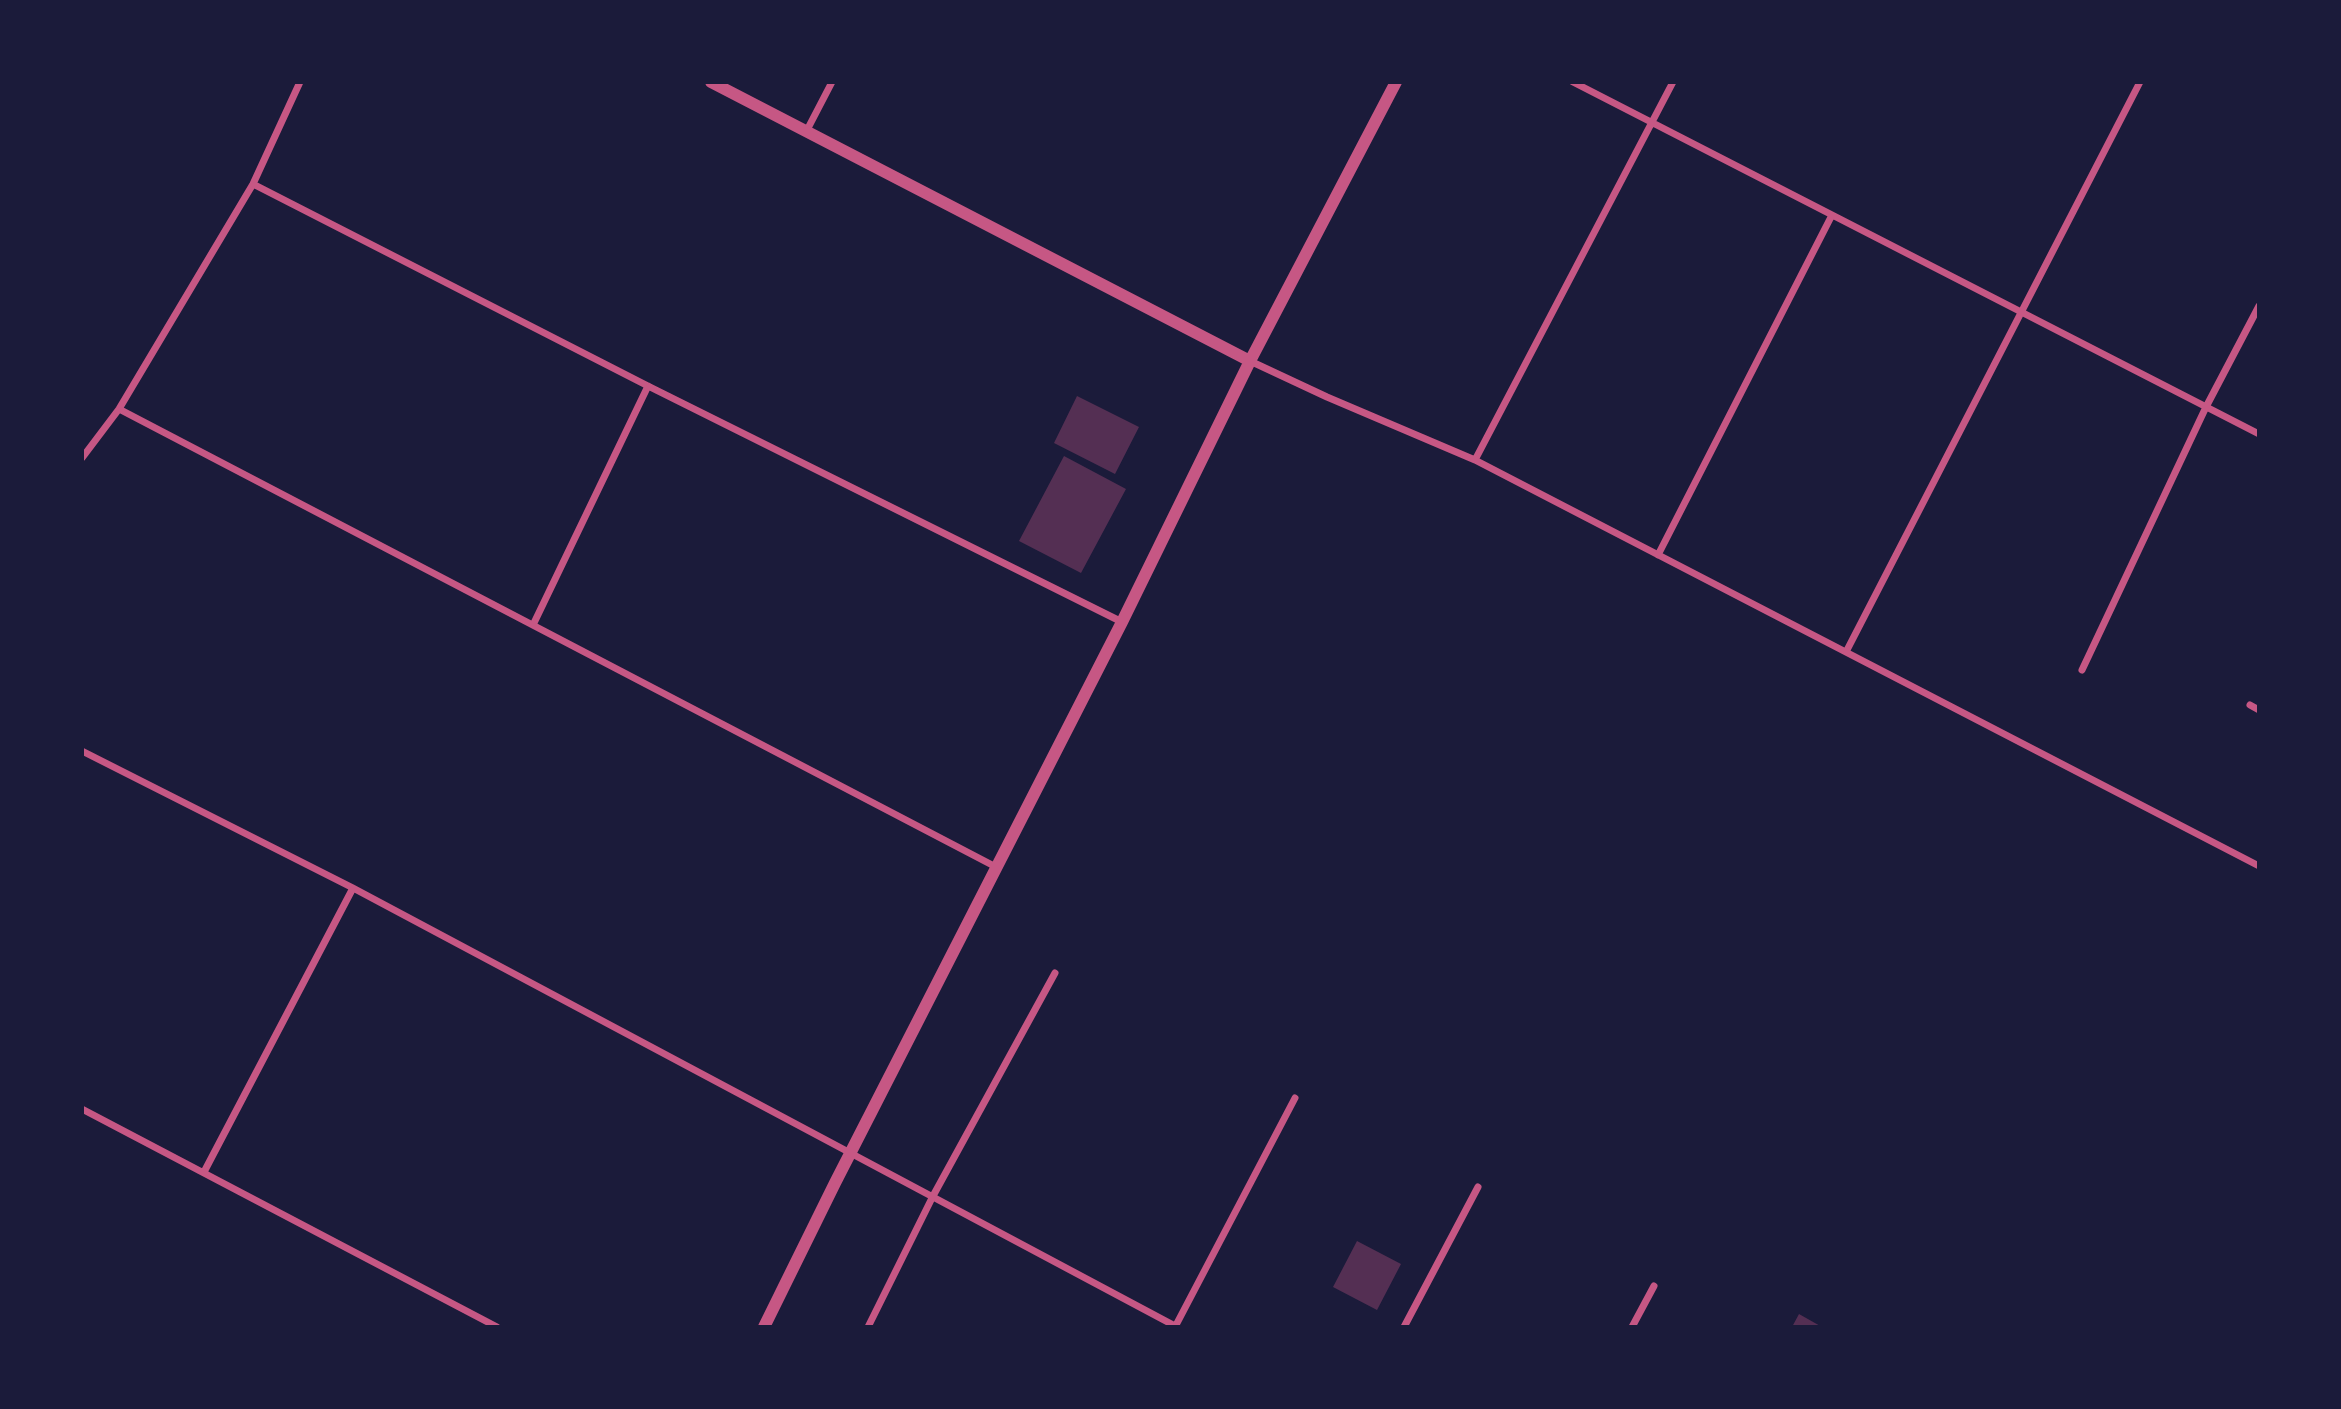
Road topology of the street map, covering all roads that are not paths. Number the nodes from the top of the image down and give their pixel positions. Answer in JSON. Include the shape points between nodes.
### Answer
{"nodes":[{"id":1,"x":300,"y":82,"type":"edge"},
{"id":2,"x":711,"y":82,"type":"edge"},
{"id":3,"x":832,"y":82,"type":"edge"},
{"id":4,"x":1396,"y":82,"type":"edge"},
{"id":5,"x":1573,"y":82,"type":"edge"},
{"id":6,"x":1673,"y":82,"type":"edge"},
{"id":7,"x":2140,"y":82,"type":"edge"},
{"id":8,"x":1652,"y":123,"type":"junction"},
{"id":9,"x":806,"y":132,"type":"junction"},
{"id":10,"x":253,"y":184,"type":"junction"},
{"id":11,"x":1832,"y":215,"type":"junction"},
{"id":12,"x":2259,"y":306,"type":"edge"},
{"id":13,"x":2023,"y":313,"type":"junction"},
{"id":14,"x":1250,"y":361,"type":"junction"},
{"id":15,"x":648,"y":386,"type":"junction"},
{"id":16,"x":2206,"y":407,"type":"junction"},
{"id":17,"x":119,"y":409,"type":"junction"},
{"id":18,"x":2259,"y":434,"type":"edge"},
{"id":19,"x":82,"y":458,"type":"edge"},
{"id":20,"x":1475,"y":460,"type":"junction"},
{"id":21,"x":1658,"y":555,"type":"junction"},
{"id":22,"x":1122,"y":622,"type":"junction"},
{"id":23,"x":533,"y":625,"type":"junction"},
{"id":24,"x":1846,"y":652,"type":"junction"},
{"id":25,"x":2082,"y":670,"type":"dead end"},
{"id":26,"x":2250,"y":705,"type":"dead end"},
{"id":27,"x":2259,"y":710,"type":"edge"},
{"id":28,"x":83,"y":752,"type":"edge"},
{"id":29,"x":2259,"y":866,"type":"edge"},
{"id":30,"x":996,"y":867,"type":"junction"},
{"id":31,"x":353,"y":888,"type":"junction"},
{"id":32,"x":1055,"y":972,"type":"dead end"},
{"id":33,"x":1295,"y":1098,"type":"dead end"},
{"id":34,"x":82,"y":1109,"type":"edge"},
{"id":35,"x":852,"y":1152,"type":"junction"},
{"id":36,"x":204,"y":1172,"type":"junction"},
{"id":37,"x":1478,"y":1187,"type":"dead end"},
{"id":38,"x":933,"y":1196,"type":"junction"},
{"id":39,"x":1654,"y":1286,"type":"dead end"},
{"id":40,"x":1175,"y":1326,"type":"edge"},
{"id":41,"x":497,"y":1327,"type":"edge"},
{"id":42,"x":764,"y":1327,"type":"edge"},
{"id":43,"x":868,"y":1327,"type":"edge"},
{"id":44,"x":1404,"y":1327,"type":"edge"},
{"id":45,"x":1632,"y":1327,"type":"edge"}],
"edges":[{"from":1,"to":10,"type":"street"},
{"from":2,"to":9,"type":"street"},
{"from":3,"to":9,"type":"street"},
{"from":4,"to":14,"type":"street"},
{"from":5,"to":8,"type":"street"},
{"from":6,"to":8,"type":"street"},
{"from":7,"to":13,"type":"street"},
{"from":8,"to":11,"type":"street"},
{"from":8,"to":20,"type":"street"},
{"from":9,"to":14,"type":"street"},
{"from":10,"to":15,"type":"street"},
{"from":10,"to":17,"type":"street"},
{"from":11,"to":13,"type":"street"},
{"from":11,"to":21,"type":"street"},
{"from":12,"to":16,"type":"street"},
{"from":13,"to":16,"type":"street"},
{"from":13,"to":24,"type":"street"},
{"from":14,"to":20,"type":"street"},
{"from":14,"to":22,"type":"street"},
{"from":15,"to":22,"type":"street"},
{"from":15,"to":23,"type":"street"},
{"from":16,"to":18,"type":"street"},
{"from":16,"to":25,"type":"street"},
{"from":17,"to":19,"type":"street"},
{"from":17,"to":23,"type":"street"},
{"from":20,"to":21,"type":"street"},
{"from":21,"to":24,"type":"street"},
{"from":22,"to":30,"type":"street"},
{"from":23,"to":30,"type":"street"},
{"from":24,"to":29,"type":"street"},
{"from":26,"to":27,"type":"street"},
{"from":28,"to":31,"type":"street"},
{"from":30,"to":35,"type":"street"},
{"from":31,"to":35,"type":"street"},
{"from":31,"to":36,"type":"street"},
{"from":32,"to":38,"type":"street"},
{"from":33,"to":40,"type":"street"},
{"from":34,"to":36,"type":"street"},
{"from":35,"to":38,"type":"street"},
{"from":35,"to":42,"type":"street"},
{"from":36,"to":41,"type":"street"},
{"from":37,"to":44,"type":"street"},
{"from":38,"to":40,"type":"street"},
{"from":38,"to":43,"type":"street"},
{"from":39,"to":45,"type":"street"}]}
